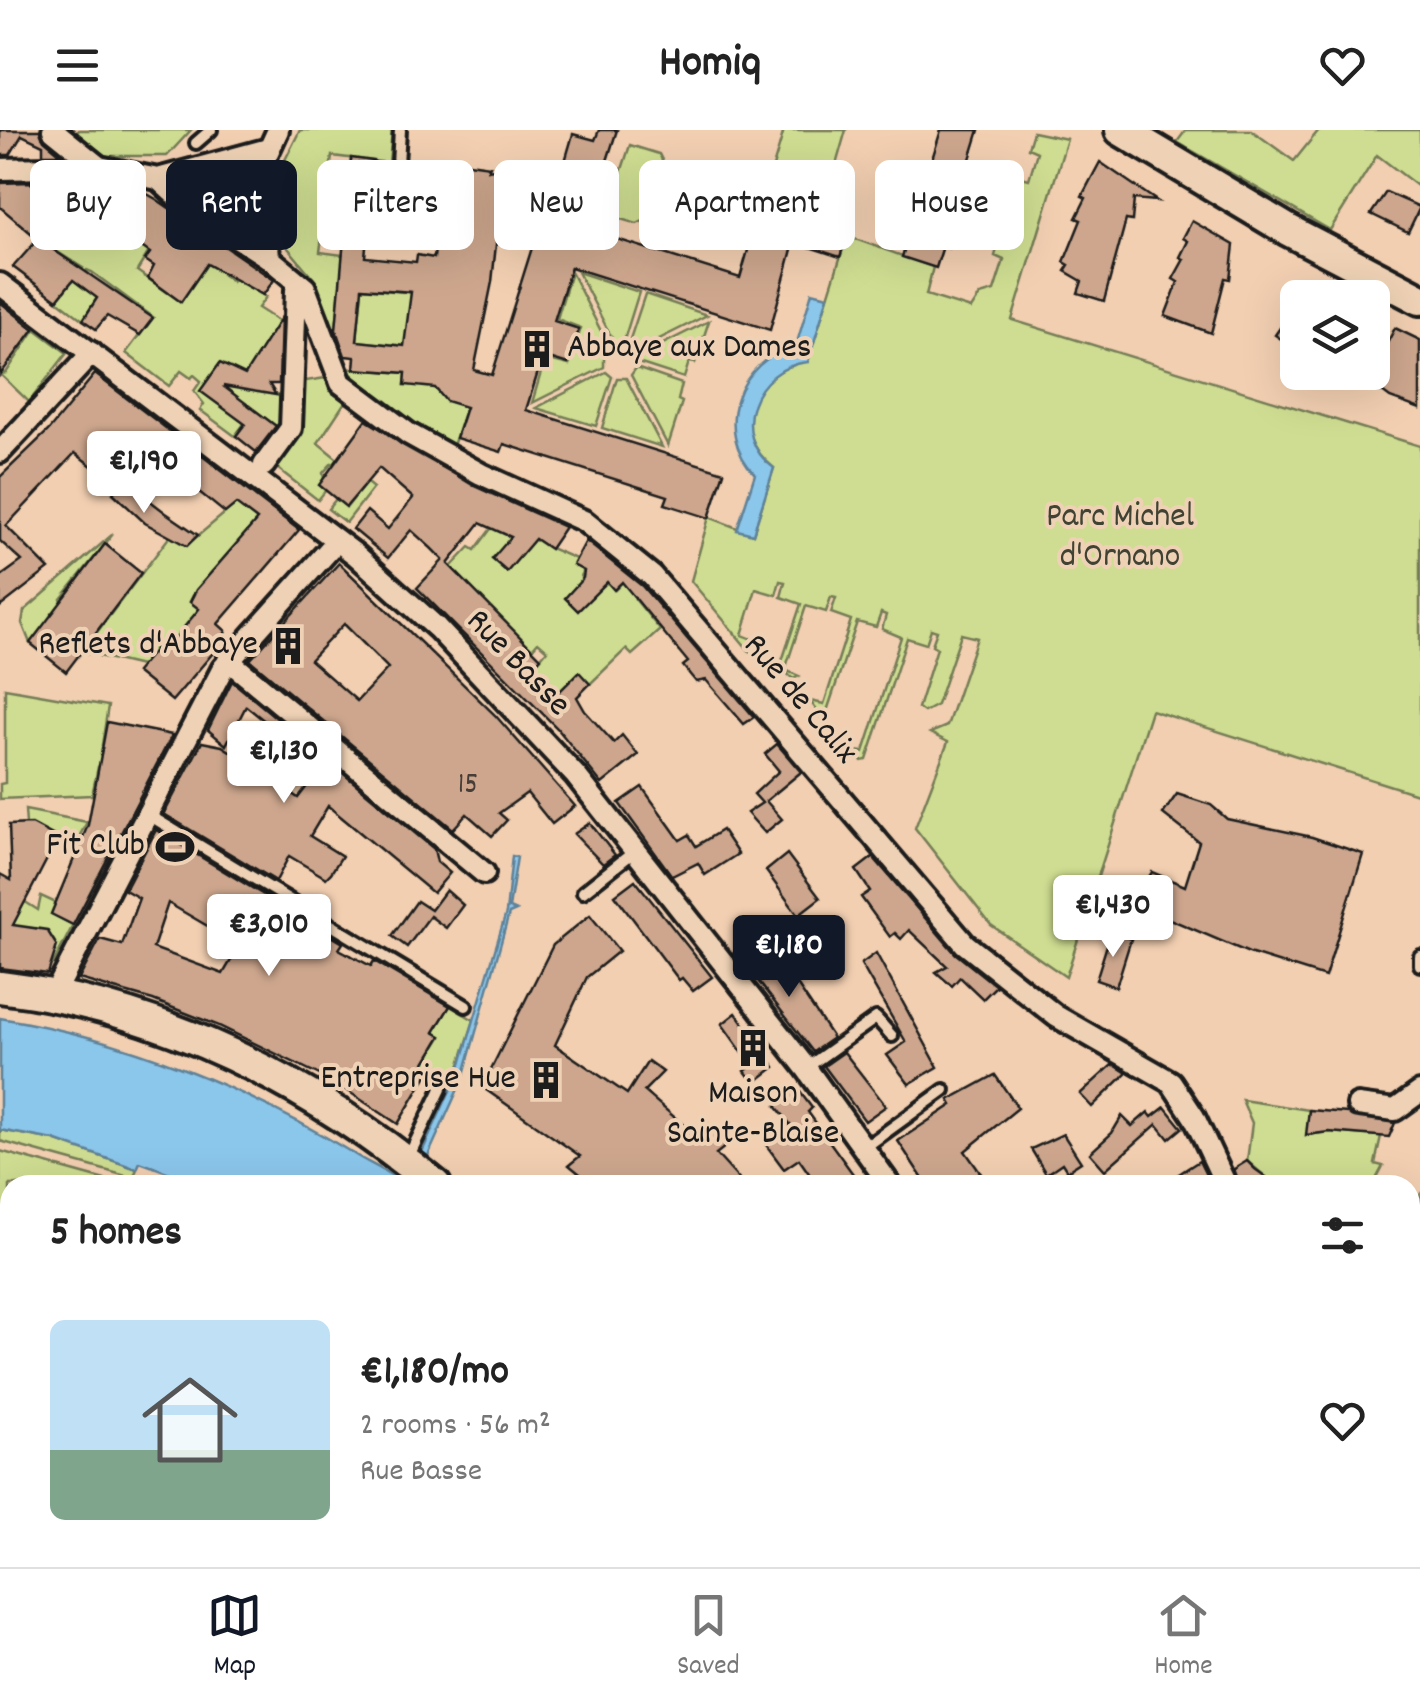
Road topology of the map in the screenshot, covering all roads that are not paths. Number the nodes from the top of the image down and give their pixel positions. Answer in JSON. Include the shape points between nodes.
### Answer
{"nodes":[{"id":1,"x":53,"y":130,"type":"edge"},
{"id":2,"x":210,"y":130,"type":"edge"},
{"id":3,"x":278,"y":130,"type":"edge"},
{"id":4,"x":400,"y":130,"type":"edge"},
{"id":5,"x":1121,"y":130,"type":"edge"},
{"id":6,"x":196,"y":143,"type":"dead end"},
{"id":7,"x":265,"y":150,"type":"junction"},
{"id":8,"x":90,"y":160,"type":"edge"},
{"id":9,"x":398,"y":160,"type":"edge"},
{"id":10,"x":30,"y":168,"type":"edge"},
{"id":11,"x":0,"y":169,"type":"edge"},
{"id":12,"x":146,"y":177,"type":"edge"},
{"id":13,"x":158,"y":179,"type":"junction"},
{"id":14,"x":269,"y":258,"type":"junction"},
{"id":15,"x":0,"y":284,"type":"edge"},
{"id":16,"x":1420,"y":298,"type":"edge"},
{"id":17,"x":300,"y":302,"type":"junction"},
{"id":18,"x":92,"y":353,"type":"junction"},
{"id":19,"x":0,"y":452,"type":"edge"},
{"id":20,"x":264,"y":465,"type":"dead end"},
{"id":21,"x":338,"y":540,"type":"junction"},
{"id":22,"x":228,"y":660,"type":"junction"},
{"id":23,"x":146,"y":814,"type":"junction"},
{"id":24,"x":636,"y":850,"type":"junction"},
{"id":25,"x":484,"y":873,"type":"dead end"},
{"id":26,"x":583,"y":892,"type":"dead end"},
{"id":27,"x":1420,"y":956,"type":"edge"},
{"id":28,"x":1420,"y":965,"type":"edge"},
{"id":29,"x":0,"y":986,"type":"edge"},
{"id":30,"x":54,"y":995,"type":"junction"},
{"id":31,"x":466,"y":1006,"type":"dead end"},
{"id":32,"x":892,"y":1036,"type":"dead end"},
{"id":33,"x":806,"y":1068,"type":"junction"},
{"id":34,"x":1171,"y":1082,"type":"junction"},
{"id":35,"x":1194,"y":1085,"type":"dead end"},
{"id":36,"x":442,"y":1090,"type":"dead end"},
{"id":37,"x":944,"y":1090,"type":"dead end"},
{"id":38,"x":1420,"y":1092,"type":"edge"},
{"id":39,"x":1358,"y":1106,"type":"dead end"},
{"id":40,"x":864,"y":1148,"type":"junction"},
{"id":41,"x":406,"y":1161,"type":"junction"},
{"id":42,"x":424,"y":1175,"type":"edge"},
{"id":43,"x":883,"y":1175,"type":"edge"},
{"id":44,"x":1221,"y":1175,"type":"edge"}],
"edges":[{"from":1,"to":8,"type":"street"},
{"from":2,"to":6,"type":"lane"},
{"from":3,"to":7,"type":"street"},
{"from":4,"to":9,"type":"lane"},
{"from":5,"to":16,"type":"street","via":[[1288,230]]},
{"from":7,"to":13,"type":"street"},
{"from":7,"to":14,"type":"street","via":[[261,188]]},
{"from":10,"to":11,"type":"street"},
{"from":12,"to":13,"type":"street"},
{"from":13,"to":14,"type":"street","via":[[180,209]]},
{"from":14,"to":17,"type":"street"},
{"from":15,"to":18,"type":"street","name":"Rue Basse"},
{"from":17,"to":20,"type":"street","via":[[291,428]]},
{"from":17,"to":34,"type":"street","name":"Rue de Calix","via":[[341,383],[409,434],[584,521],[652,576],[965,944],[1056,1016]]},
{"from":18,"to":19,"type":"street"},
{"from":18,"to":21,"type":"street","name":"Rue Basse"},
{"from":21,"to":22,"type":"street"},
{"from":21,"to":24,"type":"street","name":"Rue Basse","via":[[532,725]]},
{"from":22,"to":23,"type":"street"},
{"from":22,"to":25,"type":"street"},
{"from":23,"to":30,"type":"street"},
{"from":23,"to":31,"type":"lane"},
{"from":24,"to":26,"type":"lane"},
{"from":24,"to":33,"type":"street","name":"Rue Basse"},
{"from":27,"to":28,"type":"lane"},
{"from":29,"to":30,"type":"street"},
{"from":30,"to":41,"type":"street","via":[[147,1020],[245,1061]]},
{"from":32,"to":33,"type":"lane","via":[[876,1018]]},
{"from":33,"to":40,"type":"street","name":"Rue Basse"},
{"from":34,"to":35,"type":"street"},
{"from":34,"to":44,"type":"street","name":"Rue de Calix"},
{"from":36,"to":41,"type":"lane"},
{"from":37,"to":40,"type":"lane"},
{"from":38,"to":39,"type":"street","via":[[1395,1110]]},
{"from":40,"to":43,"type":"street","name":"Rue Basse"},
{"from":41,"to":42,"type":"street"}]}
